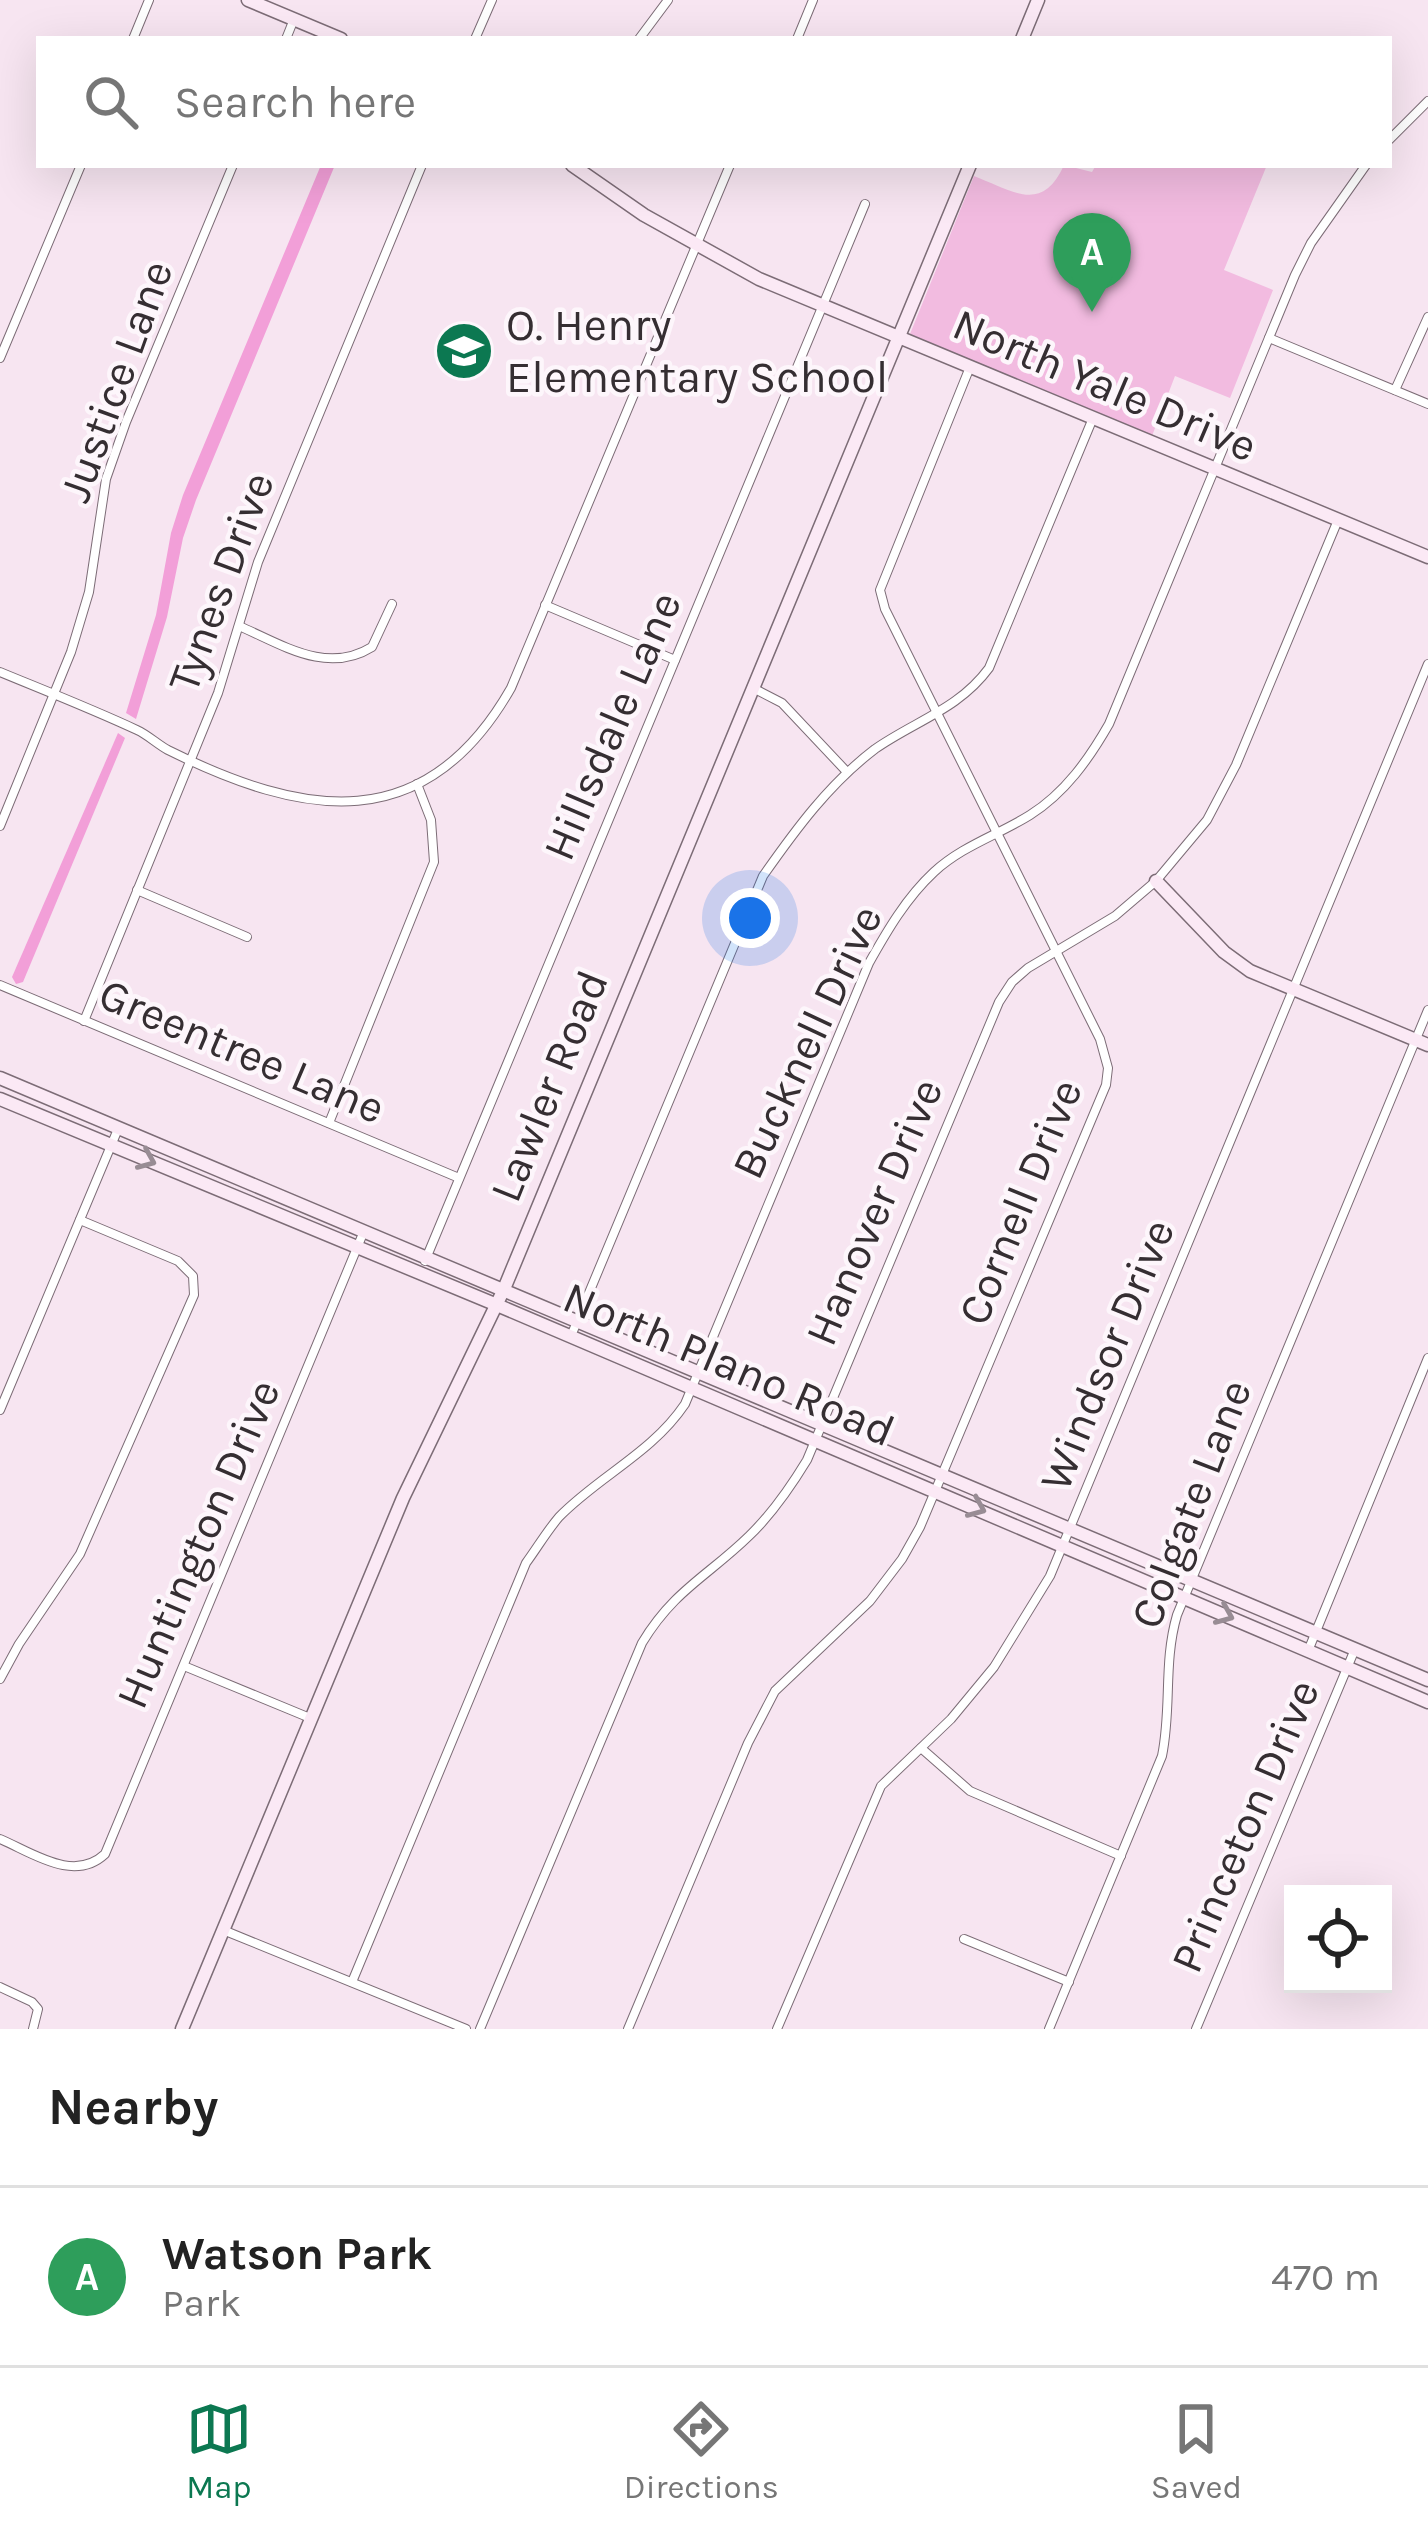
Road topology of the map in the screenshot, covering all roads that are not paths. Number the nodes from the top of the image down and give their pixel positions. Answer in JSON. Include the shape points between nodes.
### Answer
{"nodes":[{"id":1,"x":149,"y":0,"type":"edge"},
{"id":2,"x":248,"y":0,"type":"edge"},
{"id":3,"x":492,"y":0,"type":"edge"},
{"id":4,"x":668,"y":0,"type":"edge"},
{"id":5,"x":813,"y":0,"type":"edge"},
{"id":6,"x":1038,"y":0,"type":"edge"},
{"id":7,"x":294,"y":19,"type":"junction"},
{"id":8,"x":134,"y":36,"type":"edge"},
{"id":9,"x":287,"y":36,"type":"edge"},
{"id":10,"x":334,"y":36,"type":"edge"},
{"id":11,"x":476,"y":36,"type":"edge"},
{"id":12,"x":641,"y":36,"type":"edge"},
{"id":13,"x":798,"y":36,"type":"edge"},
{"id":14,"x":1023,"y":36,"type":"edge"},
{"id":15,"x":1428,"y":101,"type":"edge"},
{"id":16,"x":1392,"y":137,"type":"edge"},
{"id":17,"x":80,"y":168,"type":"edge"},
{"id":18,"x":232,"y":168,"type":"edge"},
{"id":19,"x":421,"y":168,"type":"edge"},
{"id":20,"x":577,"y":168,"type":"edge"},
{"id":21,"x":729,"y":168,"type":"edge"},
{"id":22,"x":969,"y":168,"type":"edge"},
{"id":23,"x":1364,"y":168,"type":"edge"},
{"id":24,"x":865,"y":204,"type":"dead end"},
{"id":25,"x":696,"y":245,"type":"junction"},
{"id":26,"x":823,"y":307,"type":"junction"},
{"id":27,"x":1428,"y":317,"type":"edge"},
{"id":28,"x":899,"y":338,"type":"junction"},
{"id":29,"x":1268,"y":338,"type":"junction"},
{"id":30,"x":0,"y":358,"type":"edge"},
{"id":31,"x":970,"y":368,"type":"junction"},
{"id":32,"x":1395,"y":390,"type":"junction"},
{"id":33,"x":1428,"y":404,"type":"edge"},
{"id":34,"x":1093,"y":418,"type":"junction"},
{"id":35,"x":1216,"y":469,"type":"junction"},
{"id":36,"x":1338,"y":520,"type":"junction"},
{"id":37,"x":1428,"y":557,"type":"edge"},
{"id":38,"x":392,"y":604,"type":"dead end"},
{"id":39,"x":545,"y":605,"type":"junction"},
{"id":40,"x":239,"y":626,"type":"junction"},
{"id":41,"x":675,"y":660,"type":"junction"},
{"id":42,"x":1428,"y":664,"type":"edge"},
{"id":43,"x":0,"y":672,"type":"edge"},
{"id":44,"x":753,"y":688,"type":"junction"},
{"id":45,"x":54,"y":695,"type":"junction"},
{"id":46,"x":937,"y":714,"type":"junction"},
{"id":47,"x":191,"y":760,"type":"junction"},
{"id":48,"x":847,"y":772,"type":"junction"},
{"id":49,"x":417,"y":784,"type":"junction"},
{"id":50,"x":0,"y":826,"type":"edge"},
{"id":51,"x":997,"y":832,"type":"junction"},
{"id":52,"x":1156,"y":881,"type":"junction"},
{"id":53,"x":137,"y":890,"type":"junction"},
{"id":54,"x":248,"y":937,"type":"dead end"},
{"id":55,"x":1054,"y":949,"type":"junction"},
{"id":56,"x":0,"y":986,"type":"edge"},
{"id":57,"x":1294,"y":990,"type":"junction"},
{"id":58,"x":1428,"y":1010,"type":"edge"},
{"id":59,"x":84,"y":1021,"type":"junction"},
{"id":60,"x":1422,"y":1043,"type":"edge"},
{"id":61,"x":0,"y":1078,"type":"edge"},
{"id":62,"x":0,"y":1099,"type":"edge"},
{"id":63,"x":329,"y":1123,"type":"junction"},
{"id":64,"x":118,"y":1128,"type":"junction"},
{"id":65,"x":111,"y":1145,"type":"junction"},
{"id":66,"x":459,"y":1178,"type":"junction"},
{"id":67,"x":80,"y":1220,"type":"junction"},
{"id":68,"x":364,"y":1231,"type":"junction"},
{"id":69,"x":357,"y":1249,"type":"junction"},
{"id":70,"x":428,"y":1255,"type":"junction"},
{"id":71,"x":420,"y":1274,"type":"junction"},
{"id":72,"x":504,"y":1288,"type":"junction"},
{"id":73,"x":497,"y":1305,"type":"junction"},
{"id":74,"x":578,"y":1319,"type":"junction"},
{"id":75,"x":571,"y":1336,"type":"junction"},
{"id":76,"x":1428,"y":1358,"type":"edge"},
{"id":77,"x":700,"y":1371,"type":"junction"},
{"id":78,"x":692,"y":1389,"type":"junction"},
{"id":79,"x":0,"y":1410,"type":"edge"},
{"id":80,"x":821,"y":1423,"type":"junction"},
{"id":81,"x":814,"y":1441,"type":"junction"},
{"id":82,"x":944,"y":1476,"type":"junction"},
{"id":83,"x":937,"y":1491,"type":"junction"},
{"id":84,"x":1070,"y":1530,"type":"junction"},
{"id":85,"x":1064,"y":1545,"type":"junction"},
{"id":86,"x":1192,"y":1581,"type":"junction"},
{"id":87,"x":1184,"y":1598,"type":"junction"},
{"id":88,"x":1315,"y":1632,"type":"junction"},
{"id":89,"x":1355,"y":1649,"type":"junction"},
{"id":90,"x":1307,"y":1651,"type":"junction"},
{"id":91,"x":184,"y":1666,"type":"junction"},
{"id":92,"x":1347,"y":1668,"type":"junction"},
{"id":93,"x":0,"y":1679,"type":"edge"},
{"id":94,"x":1428,"y":1680,"type":"edge"},
{"id":95,"x":1426,"y":1700,"type":"edge"},
{"id":96,"x":311,"y":1719,"type":"junction"},
{"id":97,"x":921,"y":1748,"type":"junction"},
{"id":98,"x":0,"y":1839,"type":"edge"},
{"id":99,"x":1121,"y":1856,"type":"junction"},
{"id":100,"x":223,"y":1930,"type":"junction"},
{"id":101,"x":964,"y":1939,"type":"dead end"},
{"id":102,"x":352,"y":1982,"type":"junction"},
{"id":103,"x":1069,"y":1982,"type":"junction"},
{"id":104,"x":0,"y":1988,"type":"edge"},
{"id":105,"x":33,"y":2029,"type":"edge"},
{"id":106,"x":182,"y":2029,"type":"edge"},
{"id":107,"x":466,"y":2029,"type":"edge"},
{"id":108,"x":480,"y":2029,"type":"edge"},
{"id":109,"x":628,"y":2029,"type":"edge"},
{"id":110,"x":777,"y":2029,"type":"edge"},
{"id":111,"x":1049,"y":2029,"type":"edge"},
{"id":112,"x":1196,"y":2029,"type":"edge"}],
"edges":[{"from":1,"to":8,"type":"street"},
{"from":2,"to":7,"type":"street"},
{"from":3,"to":11,"type":"street"},
{"from":4,"to":12,"type":"street"},
{"from":5,"to":13,"type":"street"},
{"from":6,"to":14,"type":"street"},
{"from":7,"to":9,"type":"street"},
{"from":7,"to":10,"type":"street"},
{"from":15,"to":16,"type":"street"},
{"from":17,"to":30,"type":"street"},
{"from":18,"to":45,"type":"street","name":"Justice Lane","via":[[106,479],[89,592]]},
{"from":19,"to":40,"type":"street","name":"Tynes Drive"},
{"from":20,"to":25,"type":"street","name":"North Yale Drive"},
{"from":21,"to":25,"type":"street"},
{"from":22,"to":28,"type":"street","name":"Lawler Road"},
{"from":23,"to":29,"type":"street","name":"Bucknell Drive","via":[[1311,243]]},
{"from":24,"to":26,"type":"street","name":"Hillsdale Lane"},
{"from":25,"to":26,"type":"street","name":"North Yale Drive"},
{"from":25,"to":39,"type":"street"},
{"from":26,"to":28,"type":"street","name":"North Yale Drive"},
{"from":26,"to":41,"type":"street","name":"Hillsdale Lane"},
{"from":27,"to":32,"type":"street"},
{"from":28,"to":31,"type":"street","name":"North Yale Drive"},
{"from":28,"to":44,"type":"street","name":"Lawler Road"},
{"from":29,"to":32,"type":"street"},
{"from":29,"to":35,"type":"street","name":"Bucknell Drive"},
{"from":31,"to":34,"type":"street","name":"North Yale Drive"},
{"from":31,"to":46,"type":"street","name":"Cornell Drive","via":[[880,590]]},
{"from":32,"to":33,"type":"street"},
{"from":34,"to":35,"type":"street","name":"North Yale Drive"},
{"from":34,"to":46,"type":"street","via":[[989,668]]},
{"from":35,"to":36,"type":"street","name":"North Yale Drive"},
{"from":35,"to":51,"type":"street","name":"Bucknell Drive","via":[[1087,762],[1033,814]]},
{"from":36,"to":37,"type":"street","name":"North Yale Drive"},
{"from":36,"to":52,"type":"street","name":"Hanover Drive","via":[[1219,800]]},
{"from":38,"to":40,"type":"street","via":[[372,647],[343,660],[312,657]]},
{"from":39,"to":41,"type":"street"},
{"from":39,"to":49,"type":"street","via":[[488,726]]},
{"from":40,"to":47,"type":"street","name":"Tynes Drive"},
{"from":41,"to":66,"type":"street","name":"Hillsdale Lane"},
{"from":42,"to":57,"type":"street","name":"Windsor Drive"},
{"from":43,"to":45,"type":"street"},
{"from":44,"to":48,"type":"street","via":[[782,703]]},
{"from":44,"to":72,"type":"street","name":"Lawler Road"},
{"from":45,"to":47,"type":"street"},
{"from":45,"to":50,"type":"street","name":"Justice Lane"},
{"from":46,"to":48,"type":"street"},
{"from":46,"to":51,"type":"street","name":"Cornell Drive"},
{"from":47,"to":49,"type":"street","via":[[315,803],[366,802]]},
{"from":47,"to":53,"type":"street","name":"Tynes Drive"},
{"from":48,"to":74,"type":"street","via":[[763,876]]},
{"from":49,"to":63,"type":"street","via":[[431,820],[434,862]]},
{"from":51,"to":55,"type":"street","name":"Cornell Drive"},
{"from":51,"to":77,"type":"street","name":"Bucknell Drive","via":[[934,872],[869,964]]},
{"from":52,"to":55,"type":"street","name":"Hanover Drive","via":[[1115,916]]},
{"from":52,"to":57,"type":"street","via":[[1224,952]]},
{"from":53,"to":54,"type":"street"},
{"from":53,"to":59,"type":"street","name":"Tynes Drive"},
{"from":55,"to":80,"type":"street","name":"Hanover Drive","via":[[999,1002]]},
{"from":55,"to":82,"type":"street","name":"Cornell Drive","via":[[1105,1052],[1106,1084]]},
{"from":56,"to":59,"type":"street","name":"Greentree Lane"},
{"from":57,"to":60,"type":"street"},
{"from":57,"to":84,"type":"street","name":"Windsor Drive"},
{"from":58,"to":60,"type":"street","name":"Colgate Lane"},
{"from":59,"to":63,"type":"street","name":"Greentree Lane"},
{"from":60,"to":86,"type":"street","name":"Colgate Lane"},
{"from":61,"to":64,"type":"street","name":"North Plano Road"},
{"from":62,"to":65,"type":"street","name":"North Plano Road"},
{"from":63,"to":66,"type":"street","name":"Greentree Lane"},
{"from":64,"to":65,"type":"street"},
{"from":64,"to":68,"type":"street","name":"North Plano Road"},
{"from":65,"to":67,"type":"street"},
{"from":65,"to":69,"type":"street","name":"North Plano Road","one_way":true},
{"from":66,"to":70,"type":"street","name":"Hillsdale Lane"},
{"from":67,"to":79,"type":"street"},
{"from":67,"to":93,"type":"street","via":[[178,1261],[193,1276],[194,1295],[80,1554]]},
{"from":68,"to":69,"type":"street","name":"Huntington Drive"},
{"from":68,"to":70,"type":"street","name":"North Plano Road"},
{"from":69,"to":71,"type":"street","name":"North Plano Road"},
{"from":69,"to":91,"type":"street","name":"Huntington Drive"},
{"from":70,"to":71,"type":"street","name":"Hillsdale Lane"},
{"from":70,"to":72,"type":"street","name":"North Plano Road"},
{"from":71,"to":73,"type":"street","name":"North Plano Road"},
{"from":72,"to":73,"type":"street","name":"Lawler Road"},
{"from":72,"to":74,"type":"street","name":"North Plano Road"},
{"from":73,"to":75,"type":"street","name":"North Plano Road"},
{"from":73,"to":96,"type":"street","name":"Lawler Road","via":[[441,1413]]},
{"from":74,"to":75,"type":"street"},
{"from":74,"to":77,"type":"street","name":"North Plano Road"},
{"from":75,"to":78,"type":"street","name":"North Plano Road"},
{"from":76,"to":88,"type":"street","name":"Princeton Drive"},
{"from":77,"to":78,"type":"street","name":"Bucknell Drive"},
{"from":77,"to":80,"type":"street","name":"North Plano Road"},
{"from":78,"to":81,"type":"street","name":"North Plano Road"},
{"from":78,"to":102,"type":"street","name":"Bucknell Drive","via":[[670,1427],[560,1516],[526,1563]]},
{"from":80,"to":81,"type":"street","name":"Hanover Drive"},
{"from":80,"to":82,"type":"street","name":"North Plano Road"},
{"from":81,"to":83,"type":"street","name":"North Plano Road"},
{"from":81,"to":108,"type":"street","name":"Hanover Drive","via":[[786,1496],[673,1600],[642,1643]]},
{"from":82,"to":83,"type":"street","name":"Cornell Drive"},
{"from":82,"to":84,"type":"street","name":"North Plano Road"},
{"from":83,"to":85,"type":"street","name":"North Plano Road","one_way":true},
{"from":83,"to":109,"type":"street","name":"Cornell Drive","via":[[870,1601],[775,1691]]},
{"from":84,"to":85,"type":"street","name":"Windsor Drive"},
{"from":84,"to":86,"type":"street","name":"North Plano Road"},
{"from":85,"to":87,"type":"street","name":"North Plano Road"},
{"from":85,"to":97,"type":"street","name":"Windsor Drive","via":[[994,1667]]},
{"from":86,"to":87,"type":"street","name":"Colgate Lane"},
{"from":86,"to":88,"type":"street","name":"North Plano Road"},
{"from":87,"to":90,"type":"street","name":"North Plano Road","one_way":true},
{"from":87,"to":99,"type":"street","name":"Colgate Lane","via":[[1167,1652],[1162,1756]]},
{"from":88,"to":89,"type":"street","name":"North Plano Road"},
{"from":88,"to":90,"type":"street","name":"Princeton Drive"},
{"from":89,"to":92,"type":"street","name":"Princeton Drive"},
{"from":89,"to":94,"type":"street","name":"North Plano Road"},
{"from":90,"to":92,"type":"street","name":"North Plano Road"},
{"from":91,"to":96,"type":"street"},
{"from":91,"to":98,"type":"street","name":"Huntington Drive","via":[[105,1854],[86,1868],[69,1868]]},
{"from":92,"to":95,"type":"street","name":"North Plano Road"},
{"from":92,"to":112,"type":"street","name":"Princeton Drive"},
{"from":96,"to":100,"type":"street","name":"Lawler Road"},
{"from":97,"to":99,"type":"street","via":[[970,1791]]},
{"from":97,"to":110,"type":"street","name":"Windsor Drive","via":[[872,1802]]},
{"from":99,"to":103,"type":"street","name":"Colgate Lane"},
{"from":100,"to":102,"type":"street"},
{"from":100,"to":106,"type":"street","name":"Lawler Road"},
{"from":101,"to":103,"type":"street"},
{"from":102,"to":107,"type":"street"},
{"from":103,"to":111,"type":"street","name":"Colgate Lane"},
{"from":104,"to":105,"type":"street","via":[[38,2009]]}]}
